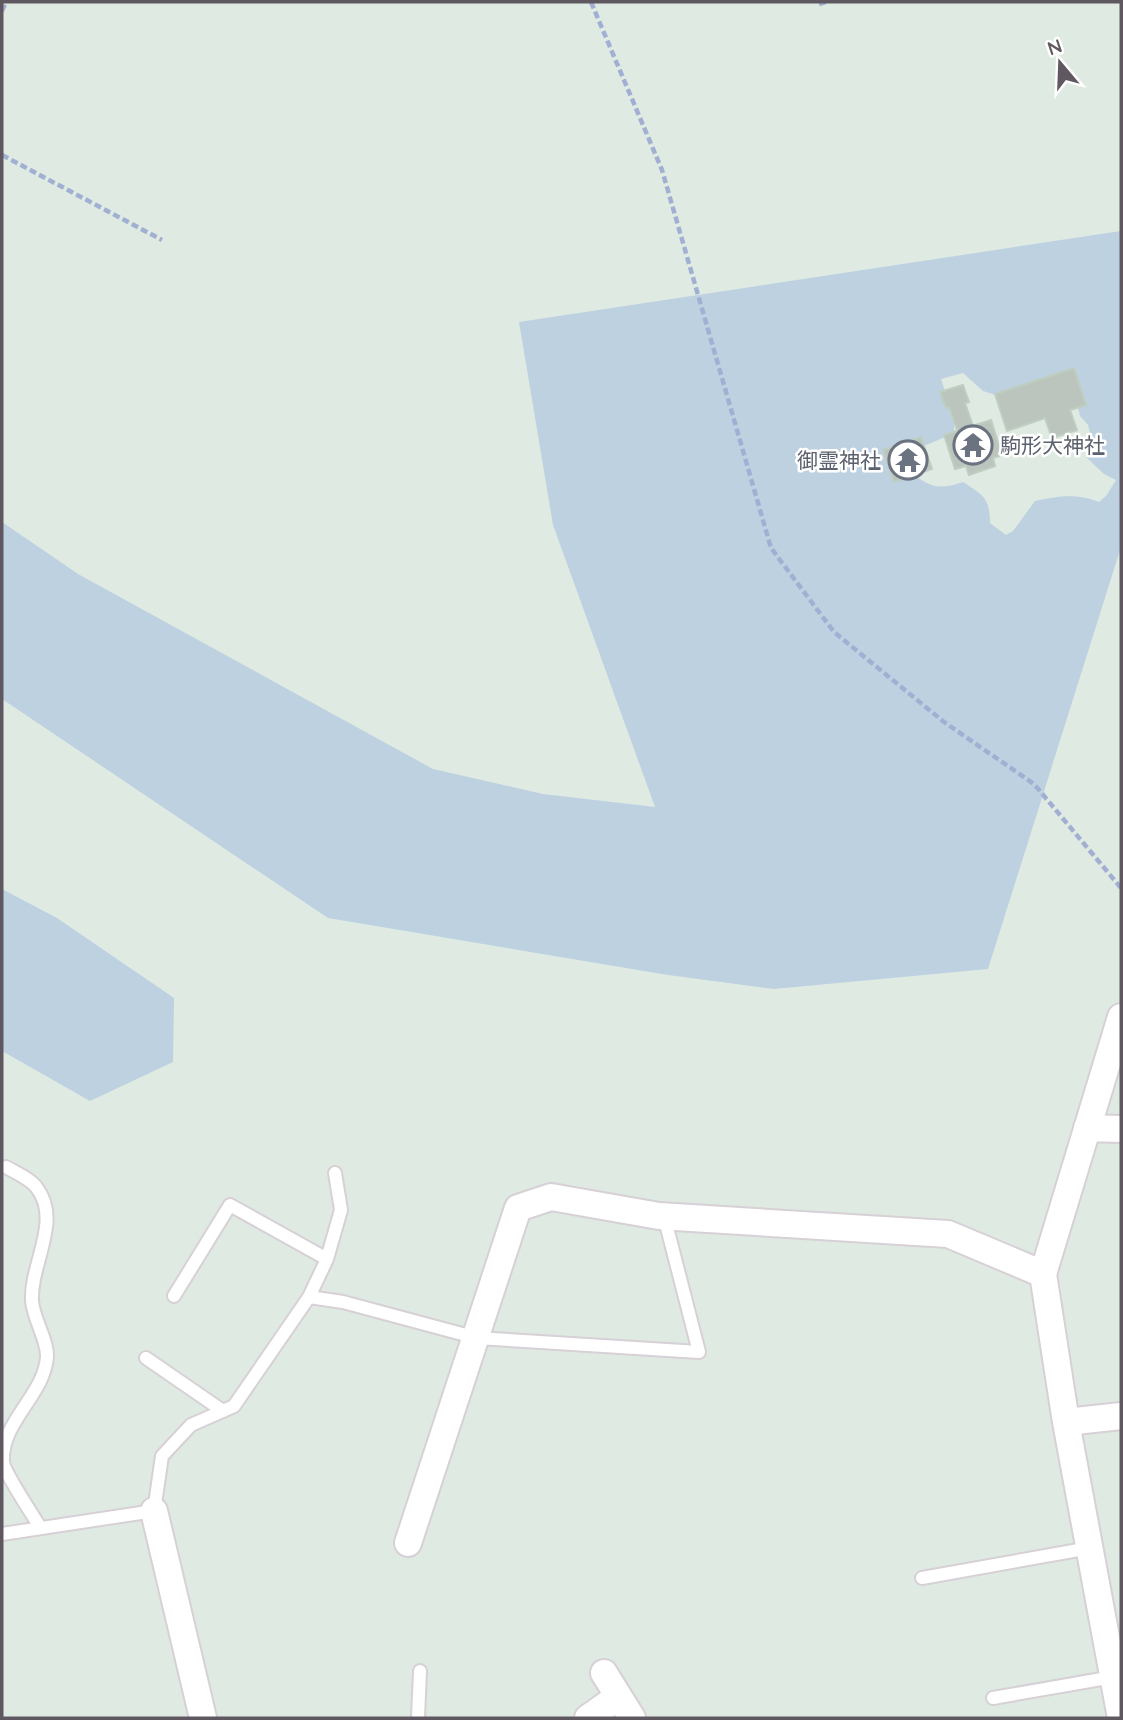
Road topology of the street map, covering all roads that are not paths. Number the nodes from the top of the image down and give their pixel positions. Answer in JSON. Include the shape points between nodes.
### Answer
{"nodes":[{"id":1,"x":1121,"y":1017,"type":"edge"},
{"id":2,"x":1087,"y":1128,"type":"junction"},
{"id":3,"x":1121,"y":1129,"type":"edge"},
{"id":4,"x":6,"y":1167,"type":"dead end"},
{"id":5,"x":335,"y":1173,"type":"dead end"},
{"id":6,"x":664,"y":1216,"type":"junction"},
{"id":7,"x":327,"y":1259,"type":"junction"},
{"id":8,"x":1043,"y":1274,"type":"junction"},
{"id":9,"x":174,"y":1296,"type":"dead end"},
{"id":10,"x":309,"y":1297,"type":"junction"},
{"id":11,"x":477,"y":1338,"type":"junction"},
{"id":12,"x":146,"y":1358,"type":"dead end"},
{"id":13,"x":223,"y":1411,"type":"junction"},
{"id":14,"x":1121,"y":1416,"type":"edge"},
{"id":15,"x":1066,"y":1422,"type":"junction"},
{"id":16,"x":153,"y":1511,"type":"junction"},
{"id":17,"x":40,"y":1527,"type":"junction"},
{"id":18,"x":2,"y":1534,"type":"edge"},
{"id":19,"x":408,"y":1543,"type":"dead end"},
{"id":20,"x":1090,"y":1548,"type":"junction"},
{"id":21,"x":922,"y":1578,"type":"dead end"},
{"id":22,"x":420,"y":1671,"type":"dead end"},
{"id":23,"x":604,"y":1674,"type":"dead end"},
{"id":24,"x":1113,"y":1677,"type":"junction"},
{"id":25,"x":993,"y":1698,"type":"dead end"},
{"id":26,"x":625,"y":1708,"type":"edge"},
{"id":27,"x":203,"y":1718,"type":"edge"},
{"id":28,"x":418,"y":1718,"type":"edge"},
{"id":29,"x":588,"y":1718,"type":"edge"},
{"id":30,"x":1121,"y":1718,"type":"edge"}],
"edges":[{"from":1,"to":2,"type":"street"},
{"from":2,"to":3,"type":"street"},
{"from":2,"to":8,"type":"street"},
{"from":4,"to":17,"type":"lane","via":[[36,1187],[47,1210],[43,1245],[32,1276],[32,1303],[47,1356],[39,1381],[3,1439],[3,1464]]},
{"from":5,"to":7,"type":"lane","via":[[341,1210]]},
{"from":6,"to":8,"type":"street","via":[[948,1234]]},
{"from":6,"to":11,"type":"street","via":[[551,1197],[518,1208]]},
{"from":6,"to":11,"type":"lane","via":[[699,1352]]},
{"from":7,"to":9,"type":"lane","via":[[230,1205]]},
{"from":7,"to":10,"type":"lane"},
{"from":8,"to":15,"type":"street"},
{"from":10,"to":11,"type":"lane"},
{"from":10,"to":13,"type":"lane","via":[[234,1406]]},
{"from":11,"to":19,"type":"street"},
{"from":12,"to":13,"type":"lane"},
{"from":13,"to":16,"type":"lane","via":[[191,1425],[162,1456]]},
{"from":14,"to":15,"type":"street"},
{"from":15,"to":20,"type":"street"},
{"from":16,"to":17,"type":"lane"},
{"from":16,"to":27,"type":"street"},
{"from":17,"to":18,"type":"lane"},
{"from":20,"to":21,"type":"lane"},
{"from":20,"to":24,"type":"street"},
{"from":22,"to":28,"type":"lane"},
{"from":23,"to":26,"type":"street"},
{"from":24,"to":25,"type":"lane"},
{"from":24,"to":30,"type":"street"},
{"from":26,"to":29,"type":"street"}]}
